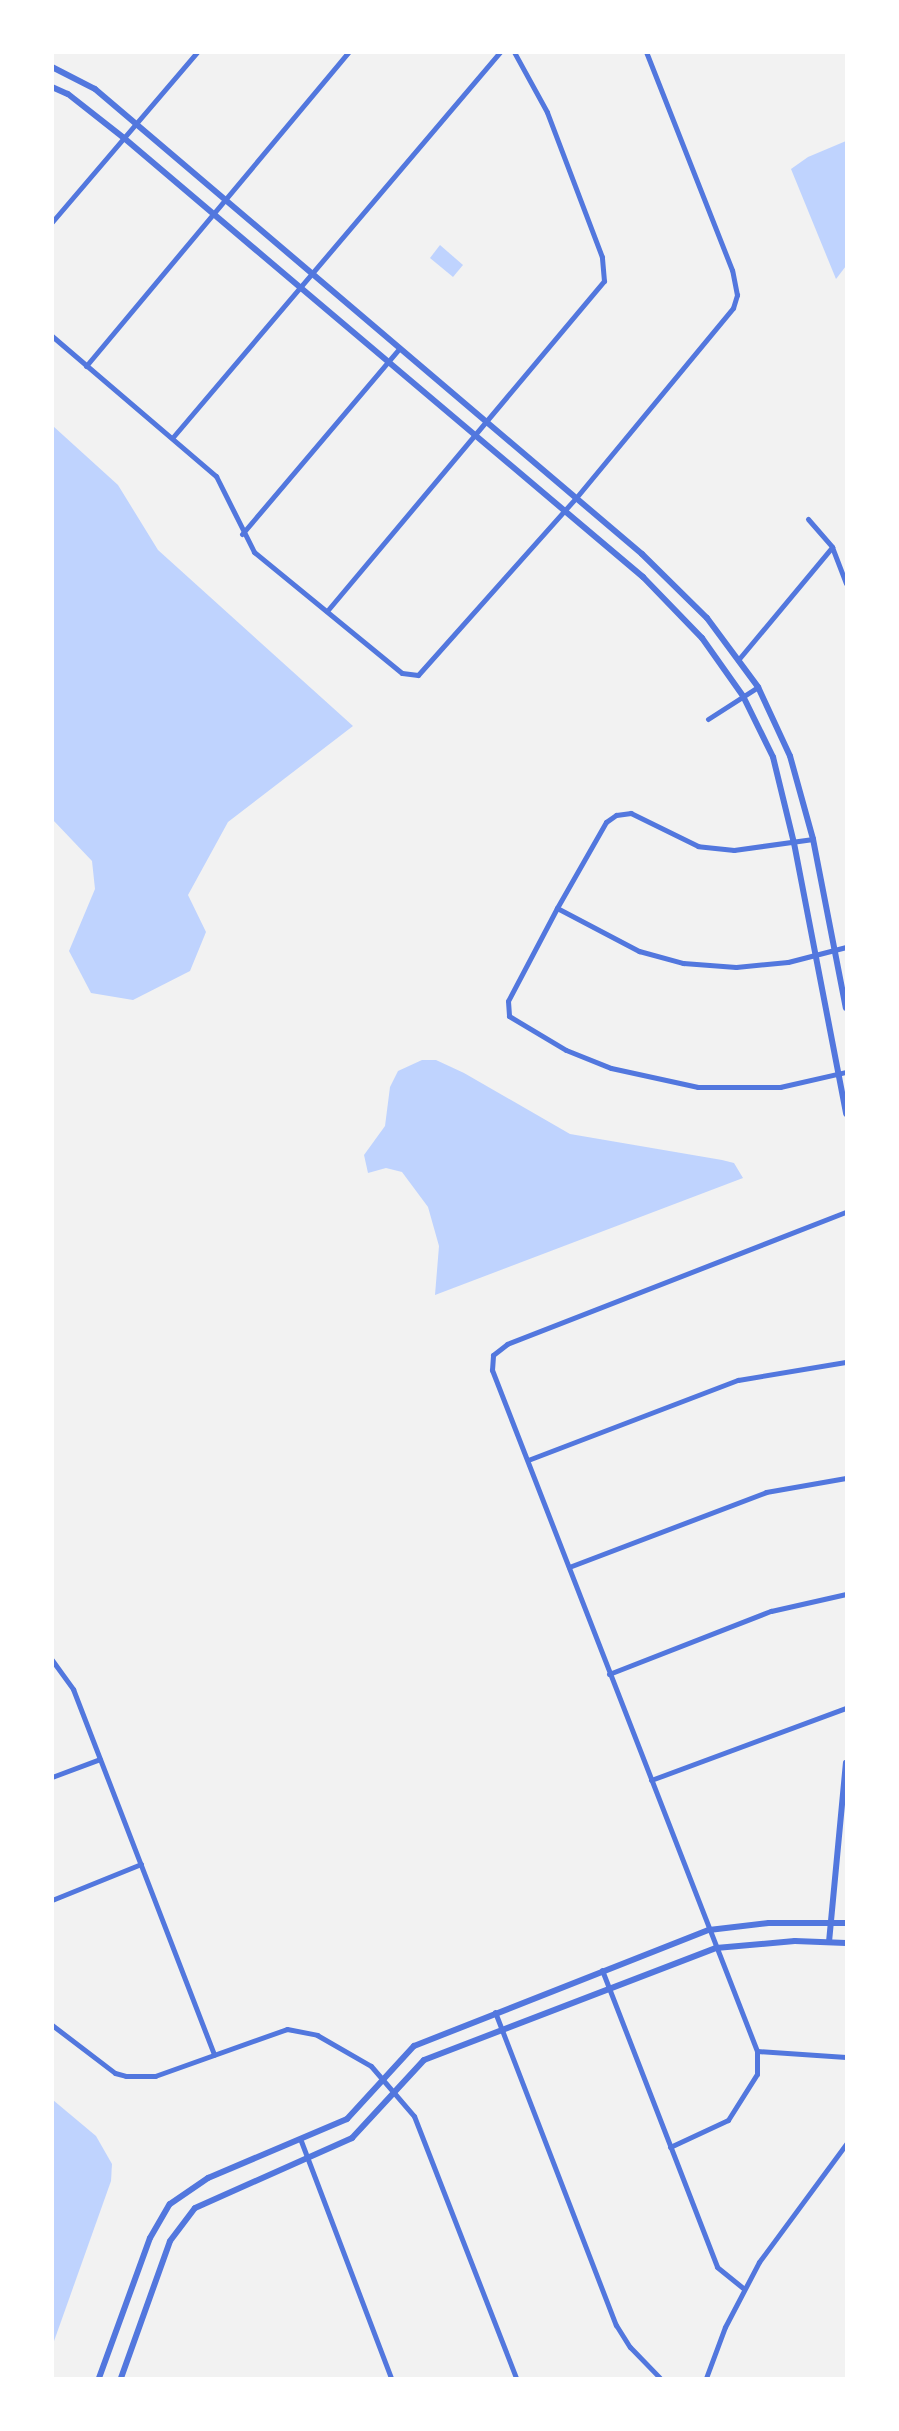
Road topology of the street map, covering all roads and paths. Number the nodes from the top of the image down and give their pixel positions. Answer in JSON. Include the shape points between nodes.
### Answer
{"nodes":[{"id":1,"x":197,"y":52,"type":"edge"},
{"id":2,"x":349,"y":52,"type":"edge"},
{"id":3,"x":499,"y":52,"type":"edge"},
{"id":4,"x":514,"y":52,"type":"edge"},
{"id":5,"x":646,"y":52,"type":"edge"},
{"id":6,"x":52,"y":67,"type":"edge"},
{"id":7,"x":52,"y":87,"type":"edge"},
{"id":8,"x":135,"y":125,"type":"junction"},
{"id":9,"x":124,"y":138,"type":"junction"},
{"id":10,"x":223,"y":201,"type":"junction"},
{"id":11,"x":212,"y":214,"type":"junction"},
{"id":12,"x":52,"y":222,"type":"edge"},
{"id":13,"x":312,"y":275,"type":"junction"},
{"id":14,"x":301,"y":288,"type":"junction"},
{"id":15,"x":52,"y":337,"type":"edge"},
{"id":16,"x":399,"y":349,"type":"junction"},
{"id":17,"x":388,"y":362,"type":"junction"},
{"id":18,"x":86,"y":366,"type":"junction"},
{"id":19,"x":486,"y":425,"type":"junction"},
{"id":20,"x":173,"y":437,"type":"junction"},
{"id":21,"x":476,"y":437,"type":"junction"},
{"id":22,"x":575,"y":499,"type":"junction"},
{"id":23,"x":564,"y":512,"type":"junction"},
{"id":24,"x":808,"y":519,"type":"dead end"},
{"id":25,"x":242,"y":534,"type":"junction"},
{"id":26,"x":832,"y":548,"type":"junction"},
{"id":27,"x":846,"y":583,"type":"edge"},
{"id":28,"x":327,"y":611,"type":"junction"},
{"id":29,"x":737,"y":660,"type":"junction"},
{"id":30,"x":758,"y":687,"type":"junction"},
{"id":31,"x":743,"y":696,"type":"junction"},
{"id":32,"x":708,"y":719,"type":"dead end"},
{"id":33,"x":813,"y":839,"type":"junction"},
{"id":34,"x":794,"y":843,"type":"junction"},
{"id":35,"x":557,"y":908,"type":"junction"},
{"id":36,"x":846,"y":947,"type":"edge"},
{"id":37,"x":835,"y":951,"type":"junction"},
{"id":38,"x":817,"y":955,"type":"junction"},
{"id":39,"x":846,"y":1008,"type":"edge"},
{"id":40,"x":843,"y":1073,"type":"edge"},
{"id":41,"x":846,"y":1114,"type":"edge"},
{"id":42,"x":846,"y":1212,"type":"edge"},
{"id":43,"x":846,"y":1362,"type":"edge"},
{"id":44,"x":528,"y":1460,"type":"junction"},
{"id":45,"x":846,"y":1478,"type":"edge"},
{"id":46,"x":569,"y":1567,"type":"junction"},
{"id":47,"x":846,"y":1594,"type":"edge"},
{"id":48,"x":52,"y":1660,"type":"edge"},
{"id":49,"x":609,"y":1674,"type":"junction"},
{"id":50,"x":846,"y":1708,"type":"edge"},
{"id":51,"x":100,"y":1759,"type":"junction"},
{"id":52,"x":846,"y":1763,"type":"edge"},
{"id":53,"x":52,"y":1777,"type":"edge"},
{"id":54,"x":651,"y":1780,"type":"junction"},
{"id":55,"x":141,"y":1864,"type":"junction"},
{"id":56,"x":52,"y":1900,"type":"edge"},
{"id":57,"x":831,"y":1923,"type":"junction"},
{"id":58,"x":846,"y":1923,"type":"edge"},
{"id":59,"x":709,"y":1930,"type":"junction"},
{"id":60,"x":829,"y":1942,"type":"junction"},
{"id":61,"x":846,"y":1943,"type":"edge"},
{"id":62,"x":716,"y":1948,"type":"junction"},
{"id":63,"x":603,"y":1970,"type":"junction"},
{"id":64,"x":609,"y":1987,"type":"junction"},
{"id":65,"x":495,"y":2012,"type":"junction"},
{"id":66,"x":52,"y":2025,"type":"edge"},
{"id":67,"x":502,"y":2029,"type":"junction"},
{"id":68,"x":757,"y":2051,"type":"junction"},
{"id":69,"x":214,"y":2054,"type":"junction"},
{"id":70,"x":846,"y":2057,"type":"edge"},
{"id":71,"x":385,"y":2078,"type":"junction"},
{"id":72,"x":396,"y":2091,"type":"junction"},
{"id":73,"x":301,"y":2141,"type":"junction"},
{"id":74,"x":846,"y":2144,"type":"edge"},
{"id":75,"x":670,"y":2147,"type":"junction"},
{"id":76,"x":308,"y":2160,"type":"junction"},
{"id":77,"x":743,"y":2288,"type":"junction"},
{"id":78,"x":99,"y":2378,"type":"edge"},
{"id":79,"x":121,"y":2378,"type":"edge"},
{"id":80,"x":391,"y":2378,"type":"edge"},
{"id":81,"x":516,"y":2378,"type":"edge"},
{"id":82,"x":660,"y":2378,"type":"edge"},
{"id":83,"x":706,"y":2378,"type":"edge"}],
"edges":[{"from":1,"to":8,"type":"street"},
{"from":2,"to":10,"type":"street"},
{"from":3,"to":13,"type":"street"},
{"from":4,"to":19,"type":"street","via":[[550,121],[602,257],[604,281]]},
{"from":5,"to":22,"type":"street","via":[[732,270],[737,295],[722,325]]},
{"from":6,"to":8,"type":"street","via":[[94,89]]},
{"from":7,"to":9,"type":"street","via":[[68,94]]},
{"from":8,"to":9,"type":"street"},
{"from":8,"to":10,"type":"street"},
{"from":9,"to":11,"type":"street"},
{"from":9,"to":12,"type":"street"},
{"from":10,"to":11,"type":"street"},
{"from":10,"to":13,"type":"street"},
{"from":11,"to":14,"type":"street"},
{"from":11,"to":18,"type":"street"},
{"from":13,"to":14,"type":"street"},
{"from":13,"to":16,"type":"street"},
{"from":14,"to":17,"type":"street"},
{"from":14,"to":20,"type":"street"},
{"from":15,"to":18,"type":"street"},
{"from":16,"to":17,"type":"street"},
{"from":16,"to":19,"type":"street"},
{"from":17,"to":21,"type":"street"},
{"from":17,"to":25,"type":"street"},
{"from":18,"to":20,"type":"street"},
{"from":19,"to":21,"type":"street"},
{"from":19,"to":22,"type":"street"},
{"from":20,"to":25,"type":"street","via":[[216,476]]},
{"from":21,"to":23,"type":"street"},
{"from":21,"to":28,"type":"street"},
{"from":22,"to":23,"type":"street"},
{"from":22,"to":29,"type":"street","via":[[676,584]]},
{"from":23,"to":28,"type":"street","via":[[425,670],[411,678]]},
{"from":23,"to":31,"type":"street","via":[[673,605]]},
{"from":24,"to":26,"type":"street"},
{"from":25,"to":28,"type":"street","via":[[254,552]]},
{"from":26,"to":27,"type":"street"},
{"from":26,"to":29,"type":"street"},
{"from":29,"to":30,"type":"street"},
{"from":30,"to":31,"type":"street"},
{"from":30,"to":33,"type":"street","via":[[790,755]]},
{"from":31,"to":32,"type":"street"},
{"from":31,"to":34,"type":"street","via":[[773,757]]},
{"from":33,"to":34,"type":"street"},
{"from":33,"to":37,"type":"street"},
{"from":34,"to":35,"type":"street","via":[[734,850],[698,846],[631,813],[616,815],[606,821]]},
{"from":34,"to":38,"type":"street"},
{"from":35,"to":38,"type":"street","via":[[639,950],[683,963],[736,967]]},
{"from":35,"to":40,"type":"street","via":[[508,1001],[509,1016],[566,1051],[658,1080],[743,1089],[780,1087]]},
{"from":36,"to":37,"type":"street"},
{"from":37,"to":38,"type":"street"},
{"from":37,"to":39,"type":"street"},
{"from":38,"to":40,"type":"street"},
{"from":40,"to":41,"type":"street"},
{"from":42,"to":44,"type":"street","via":[[507,1344],[493,1355],[492,1370]]},
{"from":43,"to":44,"type":"street","via":[[738,1380]]},
{"from":44,"to":46,"type":"street"},
{"from":45,"to":46,"type":"street","via":[[766,1492]]},
{"from":46,"to":49,"type":"street"},
{"from":47,"to":49,"type":"street","via":[[782,1608]]},
{"from":48,"to":51,"type":"street","via":[[73,1689]]},
{"from":49,"to":54,"type":"street"},
{"from":50,"to":54,"type":"street"},
{"from":51,"to":53,"type":"street"},
{"from":51,"to":55,"type":"street"},
{"from":52,"to":57,"type":"street"},
{"from":54,"to":59,"type":"street"},
{"from":55,"to":56,"type":"street"},
{"from":55,"to":69,"type":"street"},
{"from":57,"to":58,"type":"street"},
{"from":57,"to":59,"type":"street","via":[[769,1923]]},
{"from":57,"to":60,"type":"street"},
{"from":59,"to":62,"type":"street"},
{"from":59,"to":63,"type":"street"},
{"from":60,"to":61,"type":"street"},
{"from":60,"to":62,"type":"street"},
{"from":62,"to":64,"type":"street"},
{"from":62,"to":68,"type":"street"},
{"from":63,"to":64,"type":"street"},
{"from":63,"to":65,"type":"street"},
{"from":64,"to":67,"type":"street"},
{"from":64,"to":75,"type":"street"},
{"from":65,"to":67,"type":"street"},
{"from":65,"to":71,"type":"street","via":[[414,2046]]},
{"from":66,"to":69,"type":"street","via":[[99,2062],[126,2076],[155,2076]]},
{"from":67,"to":72,"type":"street","via":[[424,2060]]},
{"from":67,"to":82,"type":"street","via":[[616,2325]]},
{"from":68,"to":70,"type":"street"},
{"from":68,"to":75,"type":"street","via":[[757,2074],[728,2120]]},
{"from":69,"to":71,"type":"street","via":[[287,2029],[301,2030]]},
{"from":71,"to":72,"type":"street"},
{"from":71,"to":73,"type":"street","via":[[347,2119]]},
{"from":72,"to":76,"type":"street","via":[[352,2138]]},
{"from":72,"to":81,"type":"street","via":[[414,2116]]},
{"from":73,"to":76,"type":"street"},
{"from":73,"to":78,"type":"street","via":[[208,2178],[170,2204],[150,2238]]},
{"from":74,"to":77,"type":"street"},
{"from":75,"to":77,"type":"street","via":[[717,2267]]},
{"from":76,"to":79,"type":"street","via":[[214,2196],[180,2225],[162,2260]]},
{"from":76,"to":80,"type":"street"},
{"from":77,"to":83,"type":"street"}]}
